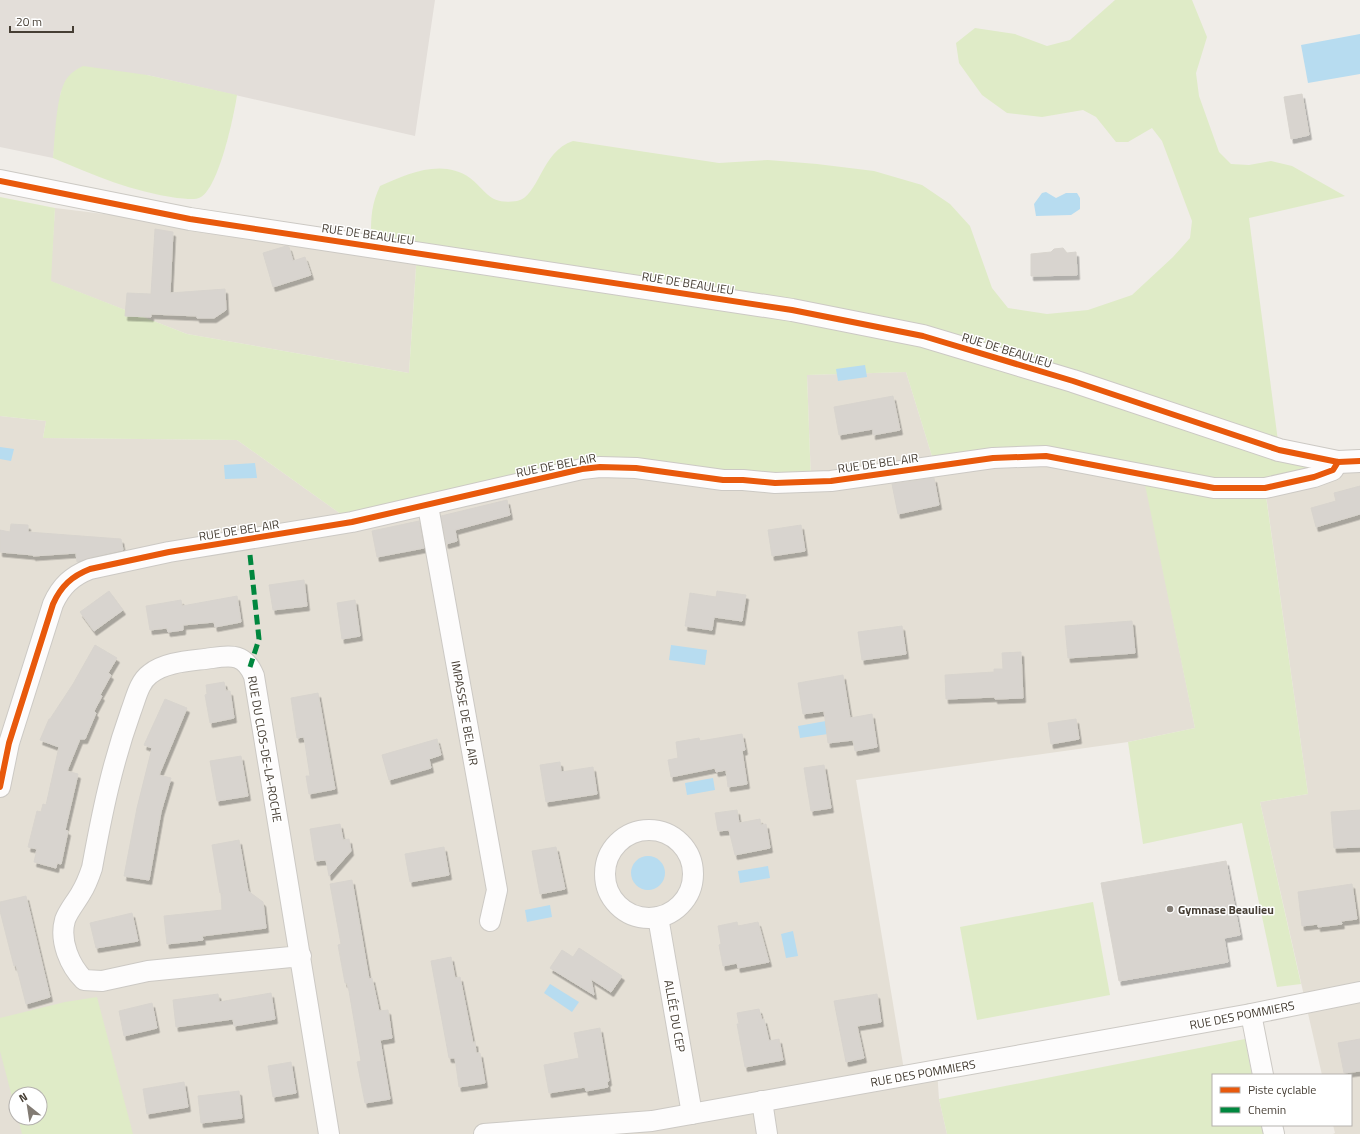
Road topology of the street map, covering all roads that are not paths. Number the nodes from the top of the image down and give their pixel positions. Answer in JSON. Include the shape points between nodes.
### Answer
{"nodes":[{"id":1,"x":0,"y":181,"type":"edge"},
{"id":2,"x":1360,"y":461,"type":"edge"},
{"id":3,"x":1338,"y":462,"type":"junction"},
{"id":4,"x":428,"y":506,"type":"junction"},
{"id":5,"x":0,"y":787,"type":"edge"},
{"id":6,"x":658,"y":917,"type":"junction"},
{"id":7,"x":490,"y":921,"type":"dead end"},
{"id":8,"x":301,"y":956,"type":"junction"},
{"id":9,"x":1360,"y":992,"type":"edge"},
{"id":10,"x":1251,"y":1014,"type":"junction"},
{"id":11,"x":1263,"y":1074,"type":"edge"},
{"id":12,"x":762,"y":1101,"type":"junction"},
{"id":13,"x":692,"y":1114,"type":"junction"},
{"id":14,"x":329,"y":1134,"type":"edge"},
{"id":15,"x":484,"y":1134,"type":"edge"},
{"id":16,"x":767,"y":1134,"type":"edge"}],
"edges":[{"from":1,"to":3,"type":"street","name":"RUE DE BEAULIEU","via":[[190,219],[792,310],[922,336],[1110,393],[1280,450]]},
{"from":2,"to":3,"type":"street","name":"RUE DE BEAULIEU"},
{"from":3,"to":4,"type":"street","name":"RUE DE BEL AIR","via":[[1333,470],[1314,477],[1265,488],[1214,488],[1046,456],[993,458],[830,481],[774,483],[723,480],[636,468],[600,467],[502,487]]},
{"from":4,"to":5,"type":"street","name":"RUE DE BEL AIR","via":[[297,532],[169,552],[78,573],[66,582],[52,604],[9,743]]},
{"from":4,"to":7,"type":"street","name":"IMPASSE DE BEL AIR","via":[[497,890]]},
{"from":6,"to":6,"type":"street","via":[[679,907],[687,897],[694,874],[692,862],[688,851],[670,835],[659,830],[635,832],[615,846],[605,867],[605,879],[614,901],[624,910],[646,918]]},
{"from":6,"to":13,"type":"street","name":"ALLÉE DU CEP"},
{"from":8,"to":8,"type":"street","name":"RUE DU CLOS-DE-LA-ROCHE","via":[[254,676],[250,667],[237,657],[226,656],[157,669],[142,683],[134,701],[111,771],[92,868],[65,921],[64,933],[70,962],[84,980],[92,982],[148,971]]},
{"from":8,"to":14,"type":"street","name":"RUE DU CLOS-DE-LA-ROCHE"},
{"from":9,"to":10,"type":"street","name":"RUE DES POMMIERS"},
{"from":10,"to":11,"type":"street"},
{"from":10,"to":12,"type":"street","name":"RUE DES POMMIERS"},
{"from":12,"to":13,"type":"street","name":"RUE DES POMMIERS"},
{"from":12,"to":16,"type":"street"},
{"from":13,"to":15,"type":"street","name":"RUE DES POMMIERS","via":[[652,1121]]}]}
